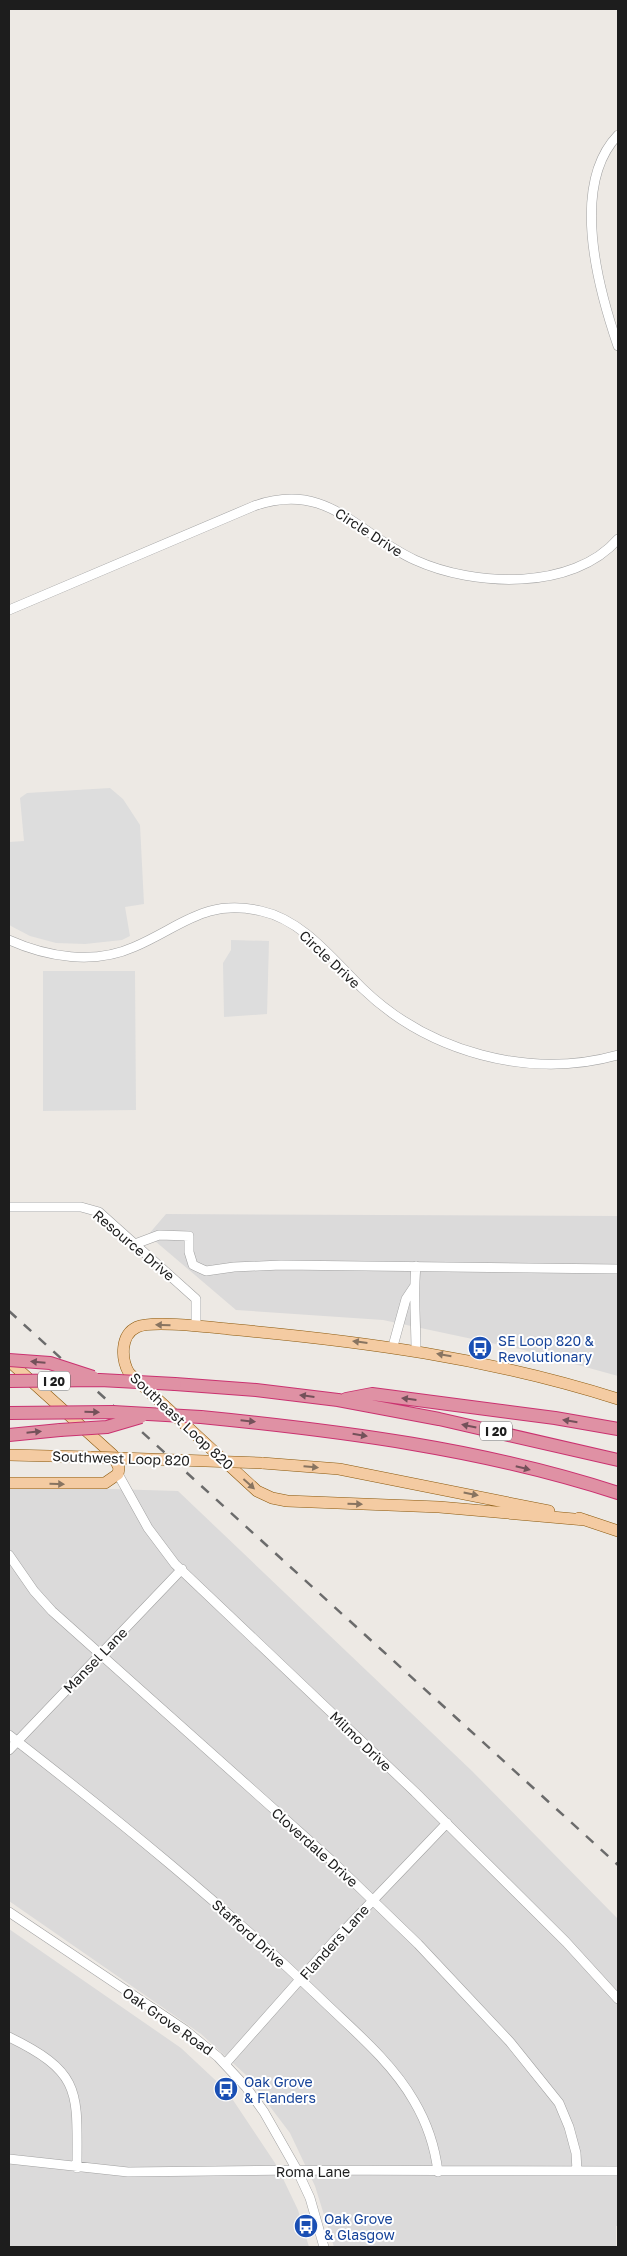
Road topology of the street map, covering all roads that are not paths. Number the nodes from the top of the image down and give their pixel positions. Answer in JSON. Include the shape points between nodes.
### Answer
{"nodes":[{"id":1,"x":618,"y":135,"type":"edge"},
{"id":2,"x":618,"y":346,"type":"edge"},
{"id":3,"x":618,"y":539,"type":"edge"},
{"id":4,"x":9,"y":610,"type":"edge"},
{"id":5,"x":9,"y":940,"type":"edge"},
{"id":6,"x":618,"y":1055,"type":"edge"},
{"id":7,"x":9,"y":1207,"type":"edge"},
{"id":8,"x":135,"y":1244,"type":"junction"},
{"id":9,"x":416,"y":1266,"type":"junction"},
{"id":10,"x":618,"y":1269,"type":"edge"},
{"id":11,"x":414,"y":1287,"type":"junction"},
{"id":12,"x":196,"y":1326,"type":"junction"},
{"id":13,"x":393,"y":1346,"type":"junction"},
{"id":14,"x":416,"y":1350,"type":"junction"},
{"id":15,"x":9,"y":1360,"type":"edge"},
{"id":16,"x":100,"y":1380,"type":"junction"},
{"id":17,"x":9,"y":1381,"type":"edge"},
{"id":18,"x":618,"y":1399,"type":"edge"},
{"id":19,"x":338,"y":1400,"type":"junction"},
{"id":20,"x":9,"y":1413,"type":"edge"},
{"id":21,"x":151,"y":1414,"type":"junction"},
{"id":22,"x":618,"y":1429,"type":"edge"},
{"id":23,"x":9,"y":1435,"type":"edge"},
{"id":24,"x":9,"y":1455,"type":"edge"},
{"id":25,"x":618,"y":1460,"type":"edge"},
{"id":26,"x":262,"y":1463,"type":"joint"},
{"id":27,"x":118,"y":1474,"type":"junction"},
{"id":28,"x":9,"y":1483,"type":"edge"},
{"id":29,"x":618,"y":1493,"type":"edge"},
{"id":30,"x":585,"y":1520,"type":"junction"},
{"id":31,"x":618,"y":1531,"type":"edge"},
{"id":32,"x":9,"y":1555,"type":"edge"},
{"id":33,"x":182,"y":1570,"type":"junction"},
{"id":34,"x":101,"y":1655,"type":"junction"},
{"id":35,"x":9,"y":1735,"type":"edge"},
{"id":36,"x":17,"y":1741,"type":"junction"},
{"id":37,"x":9,"y":1750,"type":"edge"},
{"id":38,"x":447,"y":1823,"type":"junction"},
{"id":39,"x":373,"y":1900,"type":"junction"},
{"id":40,"x":9,"y":1912,"type":"edge"},
{"id":41,"x":300,"y":1980,"type":"junction"},
{"id":42,"x":618,"y":1999,"type":"edge"},
{"id":43,"x":9,"y":2037,"type":"edge"},
{"id":44,"x":225,"y":2064,"type":"junction"},
{"id":45,"x":9,"y":2159,"type":"edge"},
{"id":46,"x":77,"y":2168,"type":"junction"},
{"id":47,"x":297,"y":2170,"type":"junction"},
{"id":48,"x":577,"y":2171,"type":"junction"},
{"id":49,"x":618,"y":2171,"type":"edge"},
{"id":50,"x":438,"y":2172,"type":"junction"},
{"id":51,"x":324,"y":2247,"type":"edge"}],
"edges":[{"from":1,"to":2,"type":"street","via":[[600,160],[593,205],[593,239],[604,302]]},
{"from":3,"to":4,"type":"street","name":"Circle Drive","via":[[578,568],[555,576],[530,579],[471,576],[414,560],[332,508],[314,501],[281,499],[254,506]]},
{"from":5,"to":6,"type":"street","name":"Circle Drive","via":[[30,950],[55,955],[100,956],[133,948],[208,910],[241,908],[262,911],[305,934],[386,1010],[448,1044],[484,1056],[532,1063],[581,1063]]},
{"from":7,"to":8,"type":"street","name":"Resource Drive","via":[[88,1208],[99,1212]]},
{"from":8,"to":9,"type":"street","via":[[159,1235],[189,1236],[189,1252],[194,1265],[206,1271],[234,1266]]},
{"from":8,"to":12,"type":"street","name":"Resource Drive","via":[[196,1299]]},
{"from":9,"to":10,"type":"street"},
{"from":9,"to":11,"type":"street"},
{"from":11,"to":13,"type":"street","via":[[406,1299]]},
{"from":11,"to":14,"type":"street","via":[[417,1300]]},
{"from":13,"to":12,"type":"main road","name":"Southeast Loop 820","one_way":true},
{"from":12,"to":30,"type":"main road","name":"Southeast Loop 820","one_way":true,"via":[[144,1324],[136,1327],[124,1343],[124,1364],[137,1381],[257,1491],[287,1501],[486,1510]]},
{"from":13,"to":14,"type":"main road","name":"Southeast Loop 820"},
{"from":18,"to":14,"type":"main road","name":"Southeast Loop 820","one_way":true,"via":[[509,1368]]},
{"from":16,"to":15,"type":"highway","one_way":true,"bridge":true,"via":[[50,1363]]},
{"from":15,"to":27,"type":"main road","via":[[113,1455]]},
{"from":16,"to":17,"type":"highway","number":"I 20","bridge":true},
{"from":19,"to":16,"type":"highway","number":"I 20","one_way":true,"bridge":true,"via":[[256,1390]]},
{"from":22,"to":19,"type":"highway","one_way":true,"via":[[372,1394]]},
{"from":25,"to":19,"type":"highway","number":"I 20","one_way":true,"via":[[439,1419]]},
{"from":20,"to":21,"type":"highway","number":"I 20","one_way":true,"bridge":true},
{"from":23,"to":21,"type":"highway","one_way":true,"bridge":true,"via":[[107,1427]]},
{"from":21,"to":29,"type":"highway","number":"I 20","one_way":true,"bridge":true,"via":[[359,1435],[445,1450]]},
{"from":24,"to":26,"type":"main road","name":"Southwest Loop 820","bridge":true},
{"from":26,"to":30,"type":"main road","name":"Southeast Loop 820","one_way":true,"via":[[339,1469],[523,1504]]},
{"from":28,"to":27,"type":"main road","one_way":true,"via":[[105,1483]]},
{"from":27,"to":33,"type":"street","name":"Milmo Drive","via":[[157,1542]]},
{"from":30,"to":31,"type":"main road","name":"Southeast Loop 820"},
{"from":32,"to":34,"type":"street","name":"Cloverdale Drive","via":[[34,1591]]},
{"from":33,"to":34,"type":"street","name":"Mansel Lane"},
{"from":33,"to":38,"type":"street","name":"Milmo Drive"},
{"from":34,"to":36,"type":"street","name":"Mansel Lane"},
{"from":34,"to":39,"type":"street","name":"Cloverdale Drive"},
{"from":35,"to":36,"type":"street","name":"Stafford Drive"},
{"from":36,"to":37,"type":"street","name":"Mansel Lane"},
{"from":36,"to":41,"type":"street","name":"Stafford Drive","via":[[150,1848]]},
{"from":38,"to":39,"type":"street","name":"Flanders Lane"},
{"from":38,"to":42,"type":"street","name":"Milmo Drive"},
{"from":39,"to":41,"type":"street","name":"Flanders Lane"},
{"from":39,"to":48,"type":"street","name":"Cloverdale Drive","via":[[510,2042],[545,2084],[559,2103],[569,2127]]},
{"from":40,"to":44,"type":"street","name":"Oak Grove Road","via":[[185,2030]]},
{"from":41,"to":44,"type":"street","name":"Flanders Lane"},
{"from":41,"to":50,"type":"street","name":"Stafford Drive","via":[[397,2076],[415,2101],[435,2148]]},
{"from":43,"to":46,"type":"street","via":[[51,2062],[70,2082],[76,2100]]},
{"from":44,"to":47,"type":"street","name":"Oak Grove Road","via":[[264,2112]]},
{"from":45,"to":46,"type":"street","name":"Roma Lane"},
{"from":46,"to":47,"type":"street","name":"Roma Lane","via":[[184,2173]]},
{"from":47,"to":50,"type":"street","name":"Roma Lane"},
{"from":47,"to":51,"type":"street","name":"Oak Grove Road","via":[[310,2198]]},
{"from":48,"to":49,"type":"street","name":"Roma Lane"},
{"from":48,"to":50,"type":"street","name":"Roma Lane"}]}
